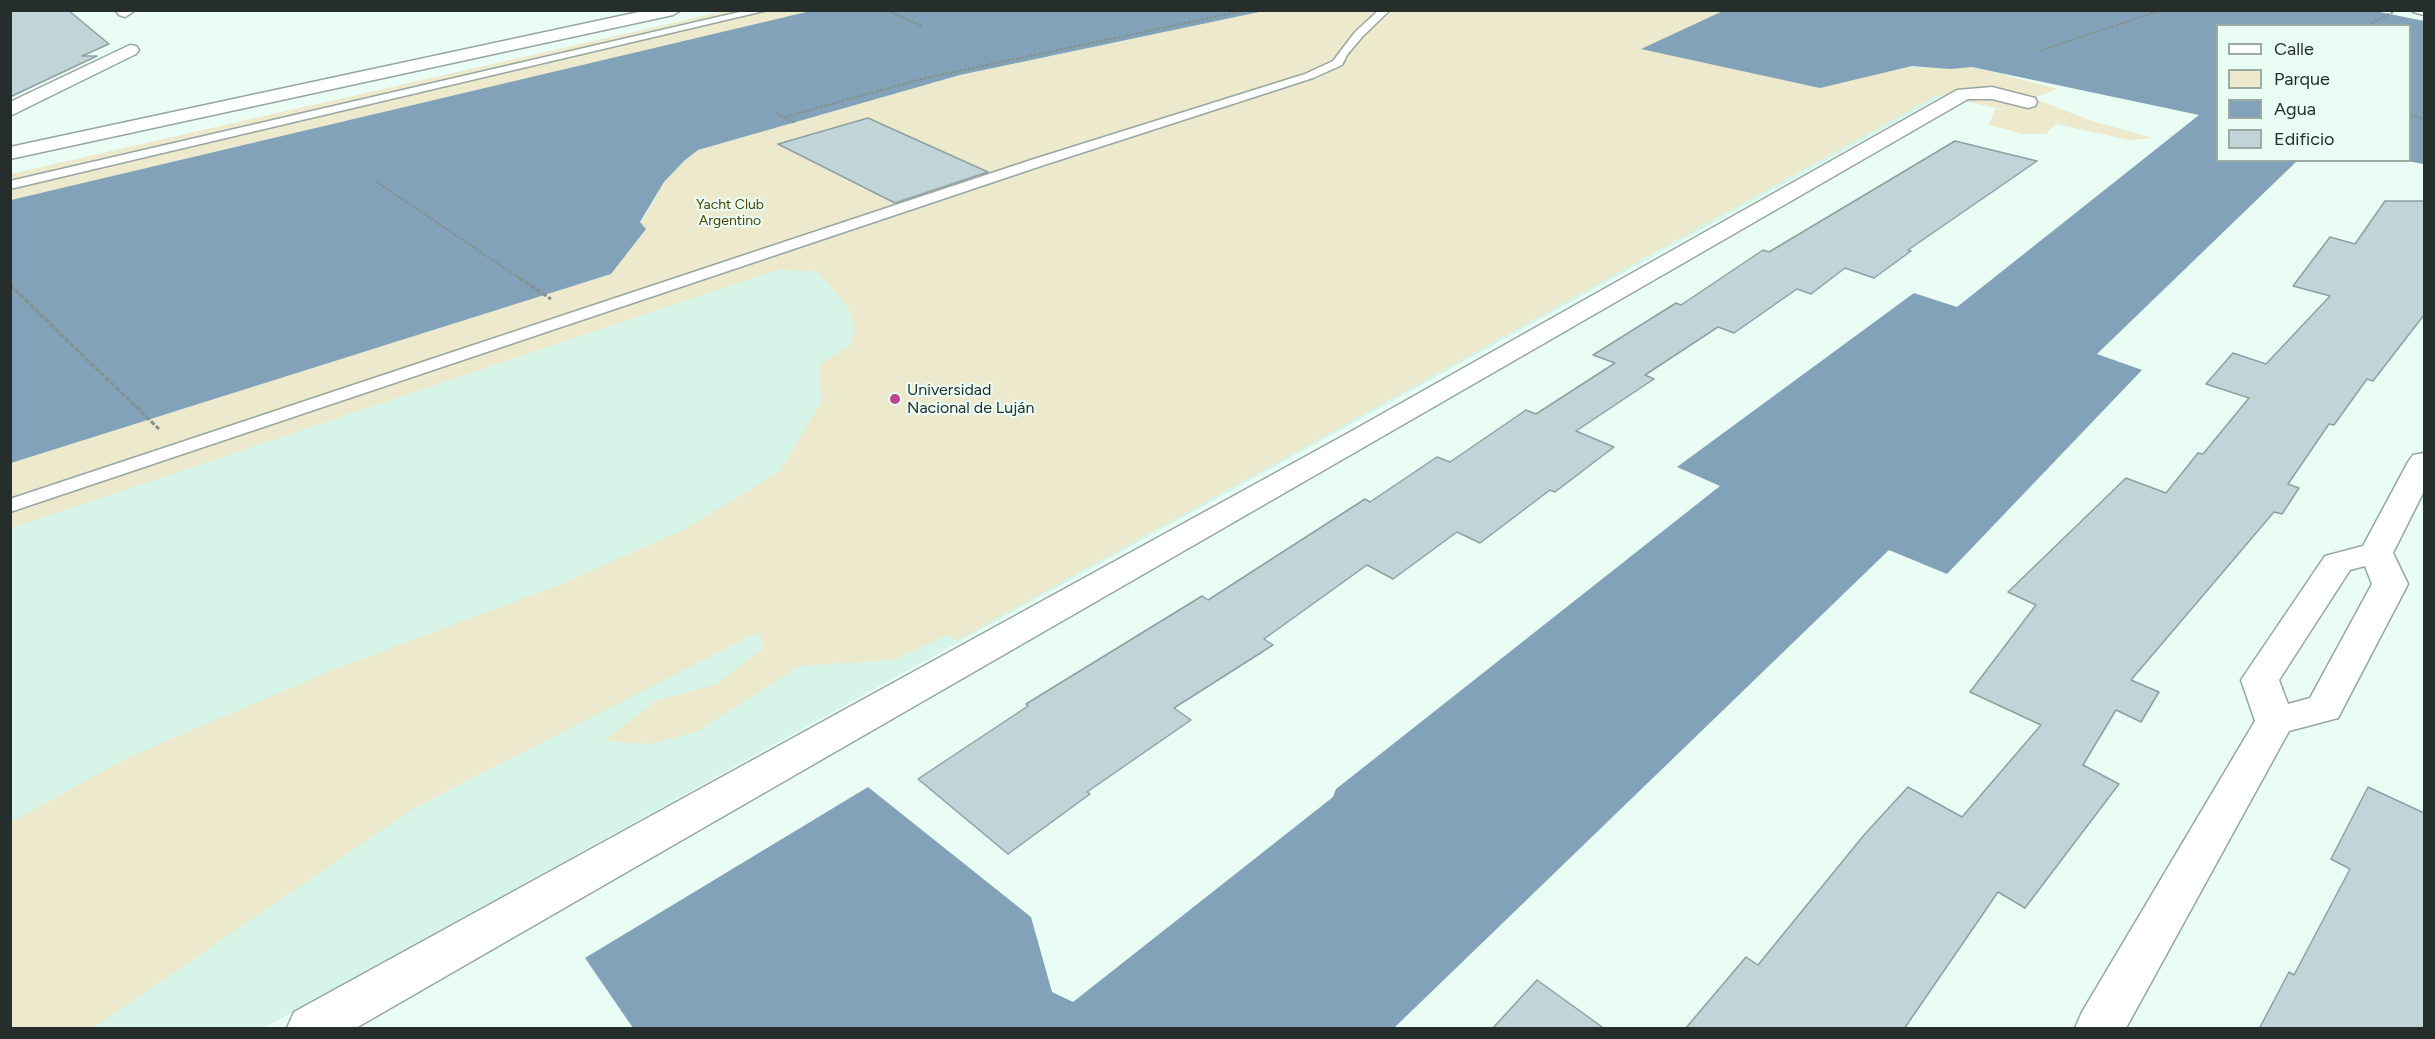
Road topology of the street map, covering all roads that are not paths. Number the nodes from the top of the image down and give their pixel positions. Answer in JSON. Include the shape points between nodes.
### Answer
{"nodes":[{"id":1,"x":673,"y":10,"type":"edge"},
{"id":2,"x":763,"y":10,"type":"edge"},
{"id":3,"x":1385,"y":10,"type":"edge"},
{"id":4,"x":2417,"y":10,"type":"edge"},
{"id":5,"x":2424,"y":12,"type":"edge"},
{"id":6,"x":130,"y":50,"type":"dead end"},
{"id":7,"x":2028,"y":102,"type":"dead end"},
{"id":8,"x":10,"y":110,"type":"edge"},
{"id":9,"x":10,"y":153,"type":"edge"},
{"id":10,"x":10,"y":185,"type":"edge"},
{"id":11,"x":2424,"y":462,"type":"edge"},
{"id":12,"x":10,"y":506,"type":"edge"},
{"id":13,"x":2376,"y":553,"type":"junction"},
{"id":14,"x":2275,"y":721,"type":"junction"},
{"id":15,"x":312,"y":1029,"type":"edge"},
{"id":16,"x":2100,"y":1029,"type":"edge"}],
"edges":[{"from":1,"to":9,"type":"street"},
{"from":2,"to":10,"type":"lane"},
{"from":3,"to":12,"type":"lane","via":[[1359,34],[1338,63],[1309,76],[1039,162]]},
{"from":4,"to":5,"type":"lane"},
{"from":6,"to":8,"type":"street"},
{"from":7,"to":15,"type":"street","via":[[1992,93],[1964,94]]},
{"from":11,"to":13,"type":"street"},
{"from":13,"to":14,"type":"street","via":[[2337,563],[2260,680]]},
{"from":13,"to":14,"type":"street","via":[[2390,584],[2324,708]]},
{"from":14,"to":16,"type":"street"}]}
